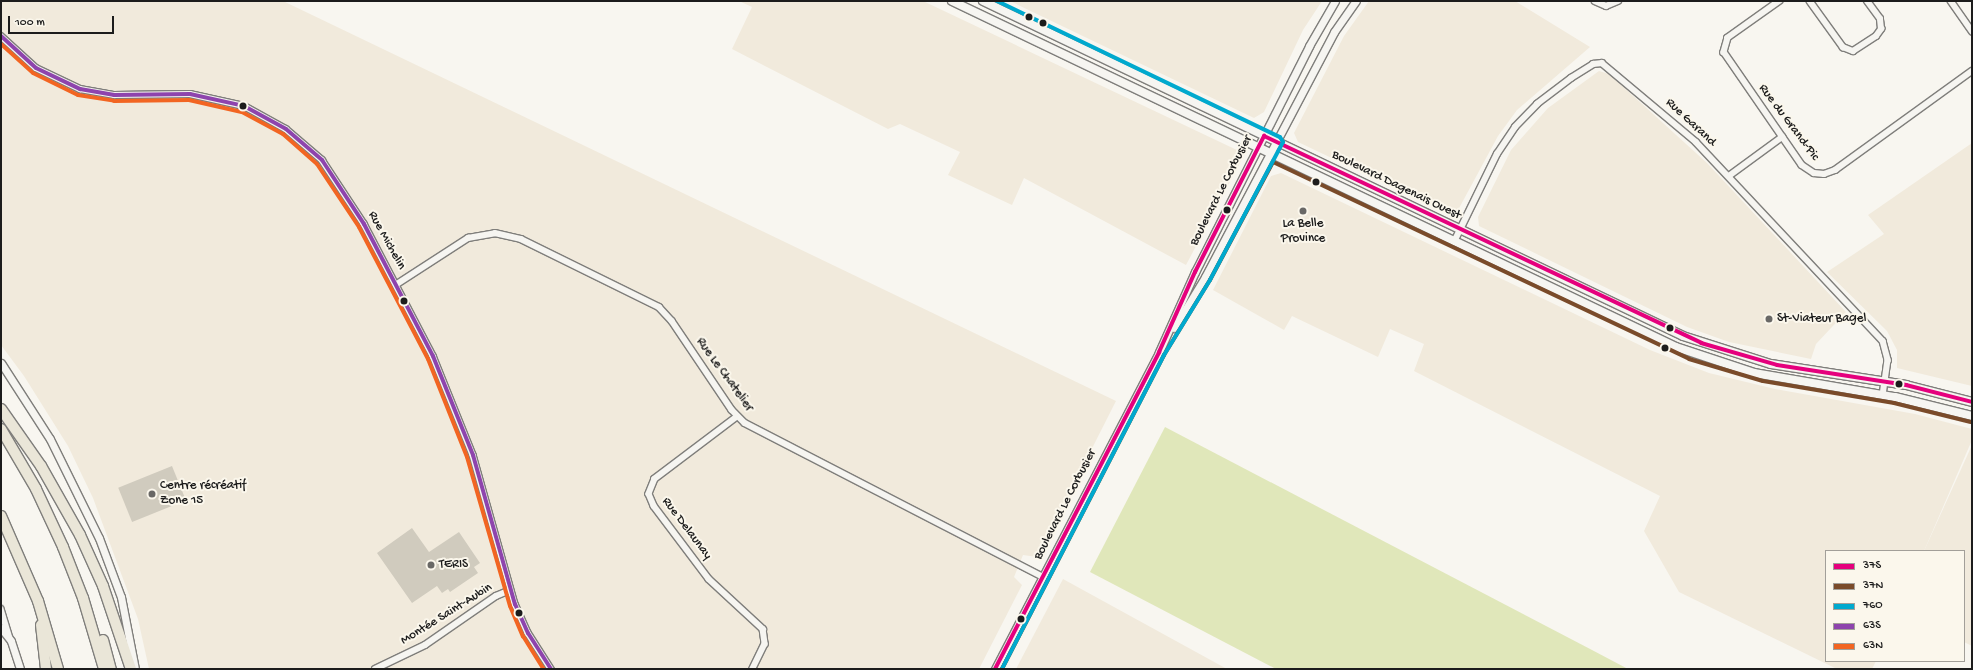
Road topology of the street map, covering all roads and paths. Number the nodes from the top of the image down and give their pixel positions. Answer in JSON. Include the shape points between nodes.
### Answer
{"nodes":[{"id":1,"x":952,"y":1,"type":"edge"},
{"id":2,"x":982,"y":1,"type":"edge"},
{"id":3,"x":1335,"y":1,"type":"edge"},
{"id":4,"x":1356,"y":1,"type":"edge"},
{"id":5,"x":1595,"y":1,"type":"edge"},
{"id":6,"x":1618,"y":1,"type":"edge"},
{"id":7,"x":1780,"y":1,"type":"edge"},
{"id":8,"x":1810,"y":1,"type":"edge"},
{"id":9,"x":1867,"y":1,"type":"edge"},
{"id":10,"x":1951,"y":1,"type":"edge"},
{"id":11,"x":1972,"y":31,"type":"edge"},
{"id":12,"x":1,"y":36,"type":"edge"},
{"id":13,"x":1972,"y":70,"type":"edge"},
{"id":14,"x":1264,"y":136,"type":"junction"},
{"id":15,"x":1782,"y":137,"type":"junction"},
{"id":16,"x":1277,"y":142,"type":"junction"},
{"id":17,"x":1258,"y":148,"type":"junction"},
{"id":18,"x":1270,"y":154,"type":"junction"},
{"id":19,"x":1729,"y":176,"type":"junction"},
{"id":20,"x":1460,"y":230,"type":"junction"},
{"id":21,"x":1454,"y":242,"type":"junction"},
{"id":22,"x":397,"y":284,"type":"junction"},
{"id":23,"x":1159,"y":352,"type":"junction"},
{"id":24,"x":1,"y":363,"type":"edge"},
{"id":25,"x":1885,"y":382,"type":"junction"},
{"id":26,"x":1883,"y":395,"type":"junction"},
{"id":27,"x":1972,"y":402,"type":"edge"},
{"id":28,"x":1,"y":409,"type":"edge"},
{"id":29,"x":1972,"y":416,"type":"edge"},
{"id":30,"x":737,"y":417,"type":"junction"},
{"id":31,"x":1,"y":429,"type":"edge"},
{"id":32,"x":1,"y":516,"type":"edge"},
{"id":33,"x":62,"y":543,"type":"junction"},
{"id":34,"x":1042,"y":577,"type":"junction"},
{"id":35,"x":510,"y":590,"type":"junction"},
{"id":36,"x":38,"y":601,"type":"junction"},
{"id":37,"x":1,"y":610,"type":"edge"},
{"id":38,"x":1,"y":628,"type":"edge"},
{"id":39,"x":11,"y":641,"type":"junction"},
{"id":40,"x":20,"y":669,"type":"edge"},
{"id":41,"x":46,"y":669,"type":"edge"},
{"id":42,"x":58,"y":669,"type":"edge"},
{"id":43,"x":104,"y":669,"type":"edge"},
{"id":44,"x":111,"y":669,"type":"edge"},
{"id":45,"x":132,"y":669,"type":"edge"},
{"id":46,"x":135,"y":669,"type":"edge"},
{"id":47,"x":375,"y":669,"type":"edge"},
{"id":48,"x":551,"y":669,"type":"edge"},
{"id":49,"x":752,"y":669,"type":"edge"},
{"id":50,"x":995,"y":669,"type":"edge"}],
"edges":[{"from":1,"to":17,"type":"main road","name":"Boulevard Dagenais Ouest"},
{"from":2,"to":14,"type":"main road","name":"Boulevard Dagenais Ouest"},
{"from":3,"to":14,"type":"street","name":"Boulevard Le Corbusier","via":[[1309,46]]},
{"from":4,"to":16,"type":"street","name":"Boulevard Le Corbusier","via":[[1334,32]]},
{"from":5,"to":6,"type":"street","via":[[1606,6]]},
{"from":7,"to":15,"type":"street","name":"Rue du Grand-Pic","via":[[1728,38],[1723,49],[1727,59]]},
{"from":8,"to":9,"type":"street","via":[[1843,47],[1853,51],[1876,36],[1881,29],[1880,19]]},
{"from":10,"to":11,"type":"street"},
{"from":12,"to":22,"type":"street","name":"Rue Michelin","via":[[36,68],[76,88],[108,95],[177,93],[208,96],[244,106],[279,124],[309,146],[334,174]]},
{"from":13,"to":15,"type":"street","name":"Rue du Grand-Pic","via":[[1830,173],[1818,174],[1806,169]]},
{"from":14,"to":16,"type":"main road","name":"Boulevard Dagenais Ouest"},
{"from":14,"to":17,"type":"street","name":"Boulevard Le Corbusier"},
{"from":15,"to":19,"type":"street"},
{"from":16,"to":18,"type":"street","name":"Boulevard Le Corbusier"},
{"from":16,"to":20,"type":"main road","name":"Boulevard Dagenais Ouest"},
{"from":17,"to":18,"type":"main road","name":"Boulevard Dagenais Ouest"},
{"from":17,"to":23,"type":"street","name":"Boulevard Le Corbusier","via":[[1195,272]]},
{"from":18,"to":21,"type":"main road","name":"Boulevard Dagenais Ouest"},
{"from":18,"to":23,"type":"street","name":"Boulevard Le Corbusier","via":[[1205,278]]},
{"from":19,"to":20,"type":"street","name":"Rue Garand","via":[[1630,84],[1609,67],[1597,63],[1543,100],[1515,127],[1497,154]]},
{"from":19,"to":25,"type":"street","name":"Rue Garand","via":[[1882,341],[1888,354]]},
{"from":20,"to":21,"type":"street","name":"Rue Garand"},
{"from":20,"to":25,"type":"main road","name":"Boulevard Dagenais Ouest","via":[[1700,343],[1784,366]]},
{"from":21,"to":26,"type":"main road","name":"Boulevard Dagenais Ouest","via":[[1654,338],[1705,358],[1774,378]]},
{"from":22,"to":30,"type":"street","name":"Rue Le Chatelier","via":[[468,238],[495,233],[521,239],[659,307]]},
{"from":22,"to":35,"type":"street","name":"Rue Michelin","via":[[433,356],[463,426]]},
{"from":23,"to":34,"type":"street","name":"Boulevard Le Corbusier"},
{"from":24,"to":46,"type":"street","via":[[50,439],[99,538],[121,597]]},
{"from":25,"to":26,"type":"street","name":"Rue Garand"},
{"from":25,"to":27,"type":"main road","name":"Boulevard Dagenais Ouest"},
{"from":26,"to":29,"type":"main road","name":"Boulevard Dagenais Ouest"},
{"from":28,"to":45,"type":"highway","via":[[41,466],[78,530],[104,586]]},
{"from":30,"to":34,"type":"street","name":"Rue Le Chatelier"},
{"from":30,"to":49,"type":"street","name":"Rue Delaunay","via":[[655,479],[649,494],[653,505],[709,579],[763,629],[765,644]]},
{"from":31,"to":33,"type":"highway","via":[[36,489]]},
{"from":32,"to":36,"type":"highway"},
{"from":33,"to":43,"type":"highway","via":[[83,598]]},
{"from":33,"to":44,"type":"highway","via":[[95,618]]},
{"from":34,"to":50,"type":"street","name":"Boulevard Le Corbusier"},
{"from":35,"to":47,"type":"street","name":"Montée Saint-Aubin","via":[[496,596],[425,645]]},
{"from":35,"to":48,"type":"street","name":"Rue Michelin","via":[[528,633]]},
{"from":36,"to":41,"type":"highway"},
{"from":36,"to":42,"type":"highway"},
{"from":37,"to":39,"type":"street"},
{"from":38,"to":39,"type":"street"},
{"from":39,"to":40,"type":"street"}]}
